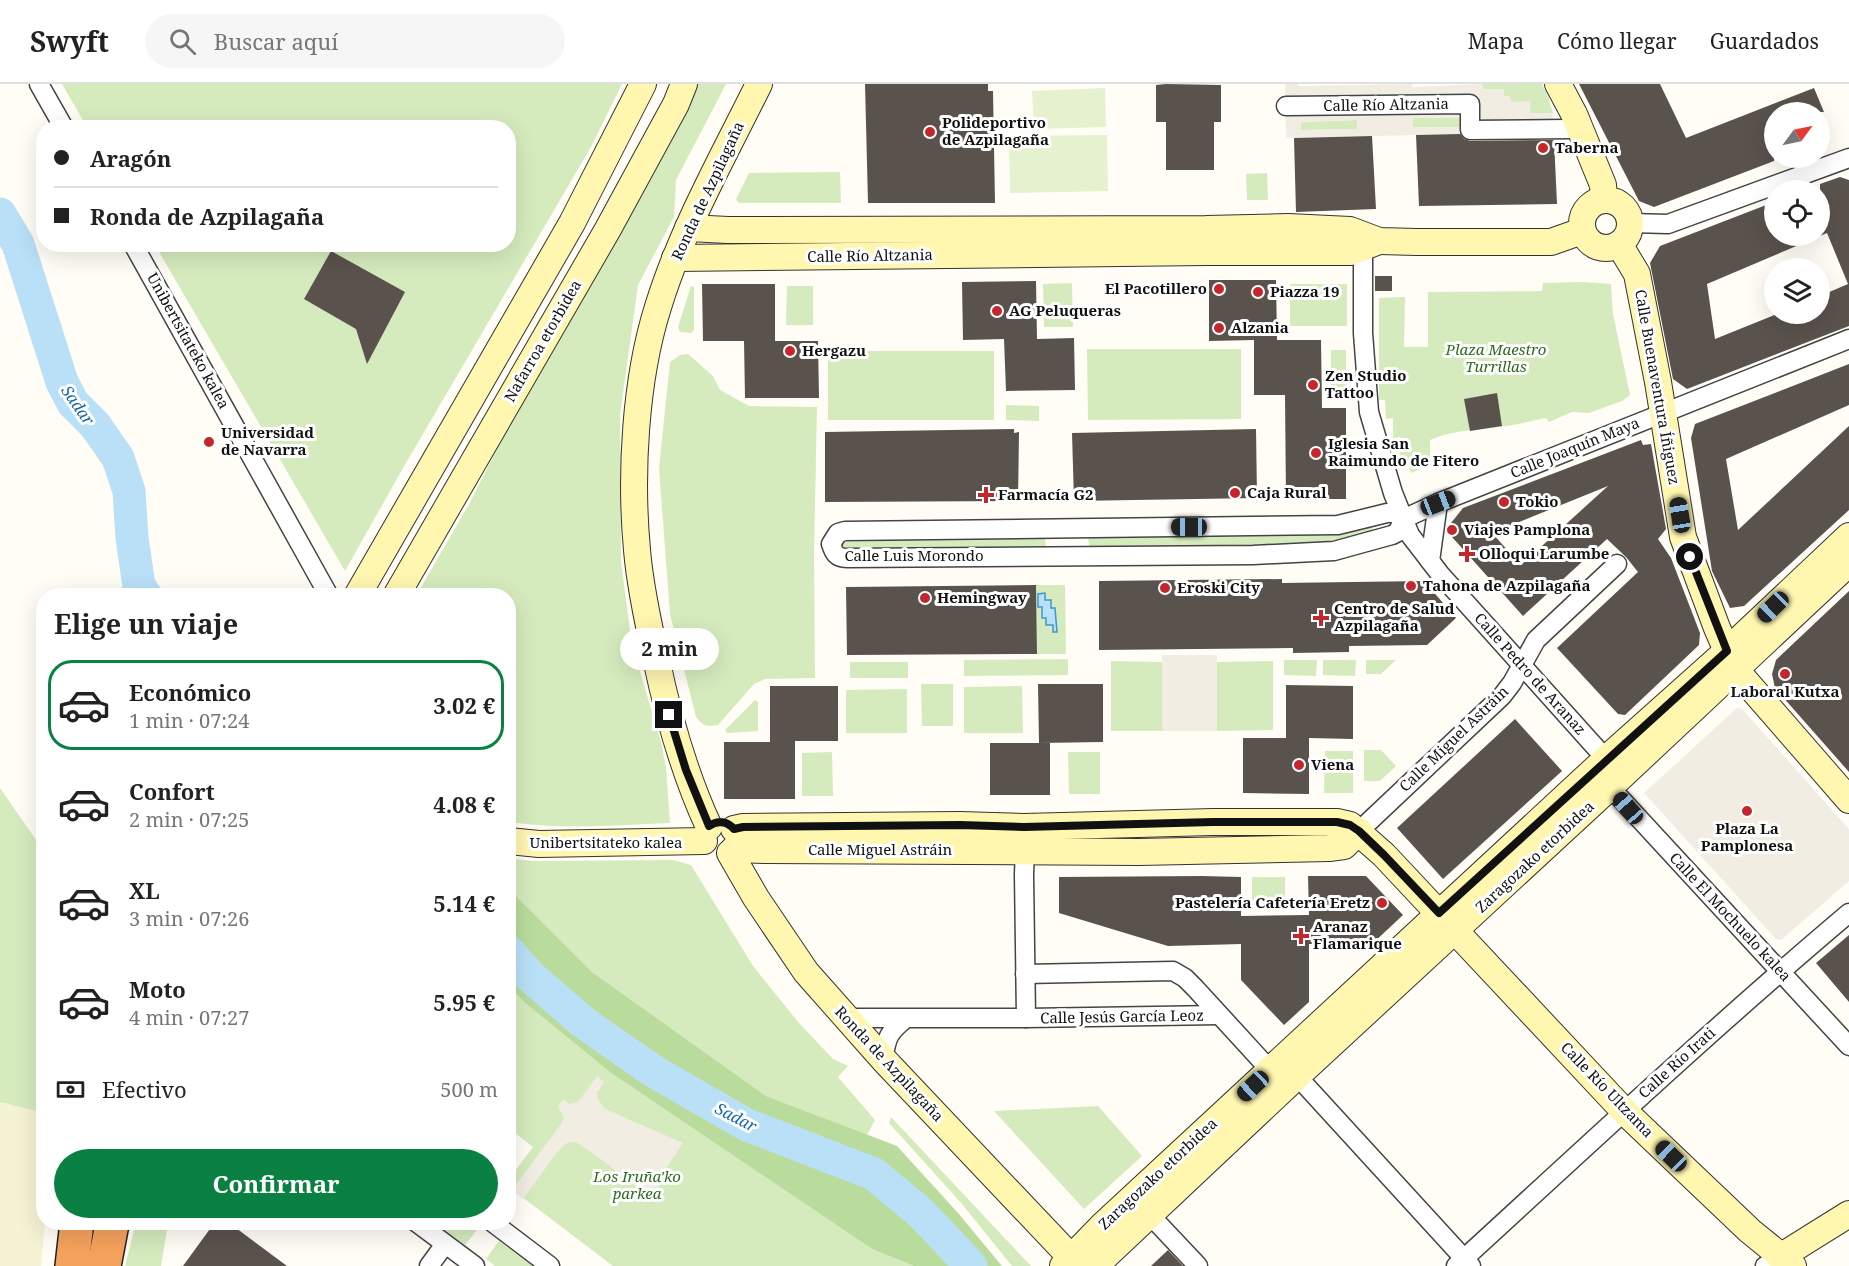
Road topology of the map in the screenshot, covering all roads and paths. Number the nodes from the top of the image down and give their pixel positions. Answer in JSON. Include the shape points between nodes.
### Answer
{"nodes":[{"id":1,"x":39,"y":84,"type":"edge"},
{"id":2,"x":643,"y":84,"type":"edge"},
{"id":3,"x":684,"y":84,"type":"edge"},
{"id":4,"x":759,"y":84,"type":"edge"},
{"id":5,"x":1558,"y":84,"type":"edge"},
{"id":6,"x":1286,"y":106,"type":"dead end"},
{"id":7,"x":59,"y":120,"type":"edge"},
{"id":8,"x":1569,"y":129,"type":"dead end"},
{"id":9,"x":1849,"y":158,"type":"edge"},
{"id":10,"x":1604,"y":199,"type":"junction"},
{"id":11,"x":688,"y":228,"type":"junction"},
{"id":12,"x":1074,"y":228,"type":"junction"},
{"id":13,"x":1582,"y":231,"type":"junction"},
{"id":14,"x":1625,"y":234,"type":"junction"},
{"id":15,"x":1371,"y":245,"type":"junction"},
{"id":16,"x":137,"y":252,"type":"edge"},
{"id":17,"x":1074,"y":254,"type":"junction"},
{"id":18,"x":675,"y":258,"type":"junction"},
{"id":19,"x":1849,"y":339,"type":"edge"},
{"id":20,"x":1663,"y":413,"type":"junction"},
{"id":21,"x":1438,"y":503,"type":"junction"},
{"id":22,"x":1403,"y":519,"type":"junction"},
{"id":23,"x":1081,"y":528,"type":"junction"},
{"id":24,"x":1054,"y":529,"type":"junction"},
{"id":25,"x":1849,"y":536,"type":"edge"},
{"id":26,"x":1082,"y":555,"type":"junction"},
{"id":27,"x":1055,"y":556,"type":"junction"},
{"id":28,"x":1430,"y":561,"type":"junction"},
{"id":29,"x":1849,"y":563,"type":"edge"},
{"id":30,"x":1617,"y":564,"type":"dead end"},
{"id":31,"x":325,"y":588,"type":"edge"},
{"id":32,"x":362,"y":588,"type":"edge"},
{"id":33,"x":400,"y":588,"type":"edge"},
{"id":34,"x":1731,"y":660,"type":"junction"},
{"id":35,"x":1522,"y":664,"type":"junction"},
{"id":36,"x":1606,"y":759,"type":"junction"},
{"id":37,"x":1610,"y":788,"type":"junction"},
{"id":38,"x":1849,"y":801,"type":"edge"},
{"id":39,"x":1359,"y":831,"type":"junction"},
{"id":40,"x":706,"y":834,"type":"junction"},
{"id":41,"x":1025,"y":839,"type":"junction"},
{"id":42,"x":516,"y":842,"type":"edge"},
{"id":43,"x":733,"y":843,"type":"junction"},
{"id":44,"x":764,"y":850,"type":"junction"},
{"id":45,"x":749,"y":885,"type":"junction"},
{"id":46,"x":1849,"y":913,"type":"edge"},
{"id":47,"x":1448,"y":921,"type":"junction"},
{"id":48,"x":1780,"y":972,"type":"junction"},
{"id":49,"x":1025,"y":974,"type":"junction"},
{"id":50,"x":1219,"y":1015,"type":"junction"},
{"id":51,"x":846,"y":1018,"type":"junction"},
{"id":52,"x":1026,"y":1018,"type":"junction"},
{"id":53,"x":905,"y":1019,"type":"junction"},
{"id":54,"x":1849,"y":1046,"type":"edge"},
{"id":55,"x":883,"y":1059,"type":"junction"},
{"id":56,"x":1270,"y":1070,"type":"junction"},
{"id":57,"x":1297,"y":1076,"type":"junction"},
{"id":58,"x":1624,"y":1111,"type":"junction"},
{"id":59,"x":1149,"y":1214,"type":"junction"},
{"id":60,"x":1849,"y":1214,"type":"edge"},
{"id":61,"x":76,"y":1230,"type":"edge"},
{"id":62,"x":113,"y":1230,"type":"edge"},
{"id":63,"x":114,"y":1230,"type":"edge"},
{"id":64,"x":427,"y":1230,"type":"edge"},
{"id":65,"x":503,"y":1230,"type":"edge"},
{"id":66,"x":445,"y":1244,"type":"junction"},
{"id":67,"x":1780,"y":1263,"type":"edge"},
{"id":68,"x":1077,"y":1264,"type":"edge"},
{"id":69,"x":1464,"y":1264,"type":"edge"},
{"id":70,"x":72,"y":1266,"type":"edge"},
{"id":71,"x":104,"y":1266,"type":"edge"},
{"id":72,"x":111,"y":1266,"type":"edge"},
{"id":73,"x":429,"y":1266,"type":"edge"},
{"id":74,"x":475,"y":1266,"type":"edge"},
{"id":75,"x":550,"y":1266,"type":"edge"},
{"id":76,"x":1198,"y":1266,"type":"edge"}],
"edges":[{"from":1,"to":7,"type":"street"},
{"from":2,"to":32,"type":"street","via":[[572,223]]},
{"from":3,"to":33,"type":"street","name":"Nafarroa etorbidea","via":[[608,229]]},
{"from":4,"to":11,"type":"street","name":"Ronda de Azpilagaña"},
{"from":5,"to":10,"type":"street","via":[[1603,186]]},
{"from":6,"to":8,"type":"street","name":"Calle Río Altzania","via":[[1470,104],[1470,130]]},
{"from":9,"to":14,"type":"street","via":[[1668,224]]},
{"from":10,"to":13,"type":"street","via":[[1585,210]]},
{"from":10,"to":14,"type":"street","via":[[1619,203],[1629,216]]},
{"from":11,"to":12,"type":"street","name":"Calle Río Altzania"},
{"from":11,"to":18,"type":"street","name":"Ronda de Azpilagaña"},
{"from":12,"to":15,"type":"street","name":"Calle Río Altzania","via":[[1350,230]]},
{"from":12,"to":17,"type":"street","via":[[1089,241],[1088,248]]},
{"from":12,"to":17,"type":"street","via":[[1060,234],[1060,244]]},
{"from":13,"to":14,"type":"street","via":[[1598,247],[1612,247]]},
{"from":13,"to":15,"type":"street","name":"Calle Río Altzania","via":[[1551,242]]},
{"from":14,"to":20,"type":"street","name":"Calle Buenaventura Íñiguez","via":[[1638,274]]},
{"from":15,"to":17,"type":"street","name":"Calle Río Altzania","via":[[1351,252]]},
{"from":15,"to":22,"type":"street","name":"Calle Pedro de Aranaz","via":[[1364,333],[1369,412]]},
{"from":16,"to":31,"type":"street","name":"Unibertsitateko kalea"},
{"from":17,"to":18,"type":"street","name":"Calle Río Altzania"},
{"from":18,"to":40,"type":"street","name":"Ronda de Azpilagaña","via":[[648,344],[639,399],[634,468],[637,550],[664,696]]},
{"from":19,"to":20,"type":"street","name":"Calle Joaquín Maya"},
{"from":20,"to":21,"type":"street","name":"Calle Joaquín Maya"},
{"from":20,"to":34,"type":"street","name":"Calle Buenaventura Íñiguez","via":[[1683,537]]},
{"from":21,"to":22,"type":"street","name":"Calle Joaquín Maya"},
{"from":21,"to":28,"type":"street"},
{"from":22,"to":23,"type":"street","name":"Calle Luis Morondo","via":[[1387,513],[1338,525]]},
{"from":22,"to":26,"type":"street","name":"Calle Luis Morondo","via":[[1398,532],[1392,535],[1334,551]]},
{"from":22,"to":28,"type":"street","name":"Calle Pedro de Aranaz","via":[[1410,536]]},
{"from":23,"to":24,"type":"street","name":"Calle Luis Morondo"},
{"from":23,"to":26,"type":"street"},
{"from":24,"to":27,"type":"street"},
{"from":24,"to":27,"type":"street","name":"Calle Luis Morondo","via":[[845,531],[833,537],[831,544],[840,558]]},
{"from":25,"to":34,"type":"street","name":"Zaragozako etorbidea"},
{"from":26,"to":27,"type":"street","name":"Calle Luis Morondo"},
{"from":28,"to":35,"type":"street","name":"Calle Pedro de Aranaz"},
{"from":29,"to":34,"type":"street","name":"Zaragozako etorbidea"},
{"from":30,"to":35,"type":"street","name":"Calle Miguel Astráin","via":[[1536,640]]},
{"from":34,"to":36,"type":"street","name":"Zaragozako etorbidea"},
{"from":34,"to":37,"type":"street","name":"Zaragozako etorbidea"},
{"from":34,"to":38,"type":"street","name":"Calle Buenaventura Íñiguez"},
{"from":35,"to":36,"type":"street","name":"Calle Pedro de Aranaz"},
{"from":35,"to":39,"type":"street","name":"Calle Miguel Astráin","via":[[1502,696]]},
{"from":36,"to":47,"type":"street","name":"Zaragozako etorbidea"},
{"from":37,"to":47,"type":"street","name":"Zaragozako etorbidea"},
{"from":37,"to":48,"type":"street","name":"Calle El Mochuelo kalea"},
{"from":39,"to":41,"type":"street","name":"Calle Miguel Astráin","via":[[1337,822],[1213,822]]},
{"from":39,"to":47,"type":"street","name":"Calle Miguel Astráin"},
{"from":40,"to":42,"type":"street","name":"Unibertsitateko kalea","via":[[539,844]]},
{"from":40,"to":43,"type":"street","name":"Unibertsitateko kalea","via":[[713,824],[727,823]]},
{"from":41,"to":43,"type":"street","name":"Calle Miguel Astráin","via":[[960,825],[743,827]]},
{"from":41,"to":44,"type":"street","name":"Calle Miguel Astráin"},
{"from":41,"to":49,"type":"street","name":"Calle Jesús García Leoz"},
{"from":43,"to":44,"type":"street","name":"Calle Miguel Astráin"},
{"from":43,"to":45,"type":"street","name":"Ronda de Azpilagaña"},
{"from":44,"to":45,"type":"street"},
{"from":45,"to":51,"type":"street","name":"Ronda de Azpilagaña","via":[[806,972]]},
{"from":46,"to":48,"type":"street","name":"Calle Río Irati"},
{"from":47,"to":56,"type":"street","name":"Zaragozako etorbidea"},
{"from":47,"to":57,"type":"street","name":"Zaragozako etorbidea"},
{"from":47,"to":58,"type":"street","name":"Calle Río Ultzama"},
{"from":48,"to":54,"type":"street","name":"Calle El Mochuelo kalea"},
{"from":48,"to":58,"type":"street","name":"Calle Río Irati"},
{"from":49,"to":50,"type":"street","name":"Calle Jesús García Leoz","via":[[1173,971],[1185,978]]},
{"from":49,"to":52,"type":"street","name":"Calle Jesús García Leoz"},
{"from":50,"to":52,"type":"street","name":"Calle Jesús García Leoz"},
{"from":50,"to":56,"type":"street","name":"Calle Jesús García Leoz"},
{"from":51,"to":53,"type":"street","name":"Calle Jesús García Leoz"},
{"from":51,"to":55,"type":"street","name":"Ronda de Azpilagaña"},
{"from":52,"to":53,"type":"street","name":"Calle Jesús García Leoz"},
{"from":53,"to":55,"type":"street","via":[[891,1030]]},
{"from":55,"to":68,"type":"street","name":"Ronda de Azpilagaña"},
{"from":56,"to":68,"type":"street","name":"Zaragozako etorbidea","via":[[1103,1225]]},
{"from":57,"to":59,"type":"street","name":"Zaragozako etorbidea"},
{"from":57,"to":69,"type":"street"},
{"from":58,"to":67,"type":"street","name":"Calle Río Ultzama"},
{"from":58,"to":69,"type":"street","name":"Calle Río Irati"},
{"from":59,"to":68,"type":"street","name":"Zaragozako etorbidea"},
{"from":59,"to":76,"type":"street"},
{"from":60,"to":67,"type":"street"},
{"from":61,"to":70,"type":"highway"},
{"from":62,"to":71,"type":"highway"},
{"from":63,"to":72,"type":"street"},
{"from":64,"to":66,"type":"street"},
{"from":65,"to":75,"type":"street"},
{"from":66,"to":73,"type":"street"},
{"from":66,"to":74,"type":"street"}]}
